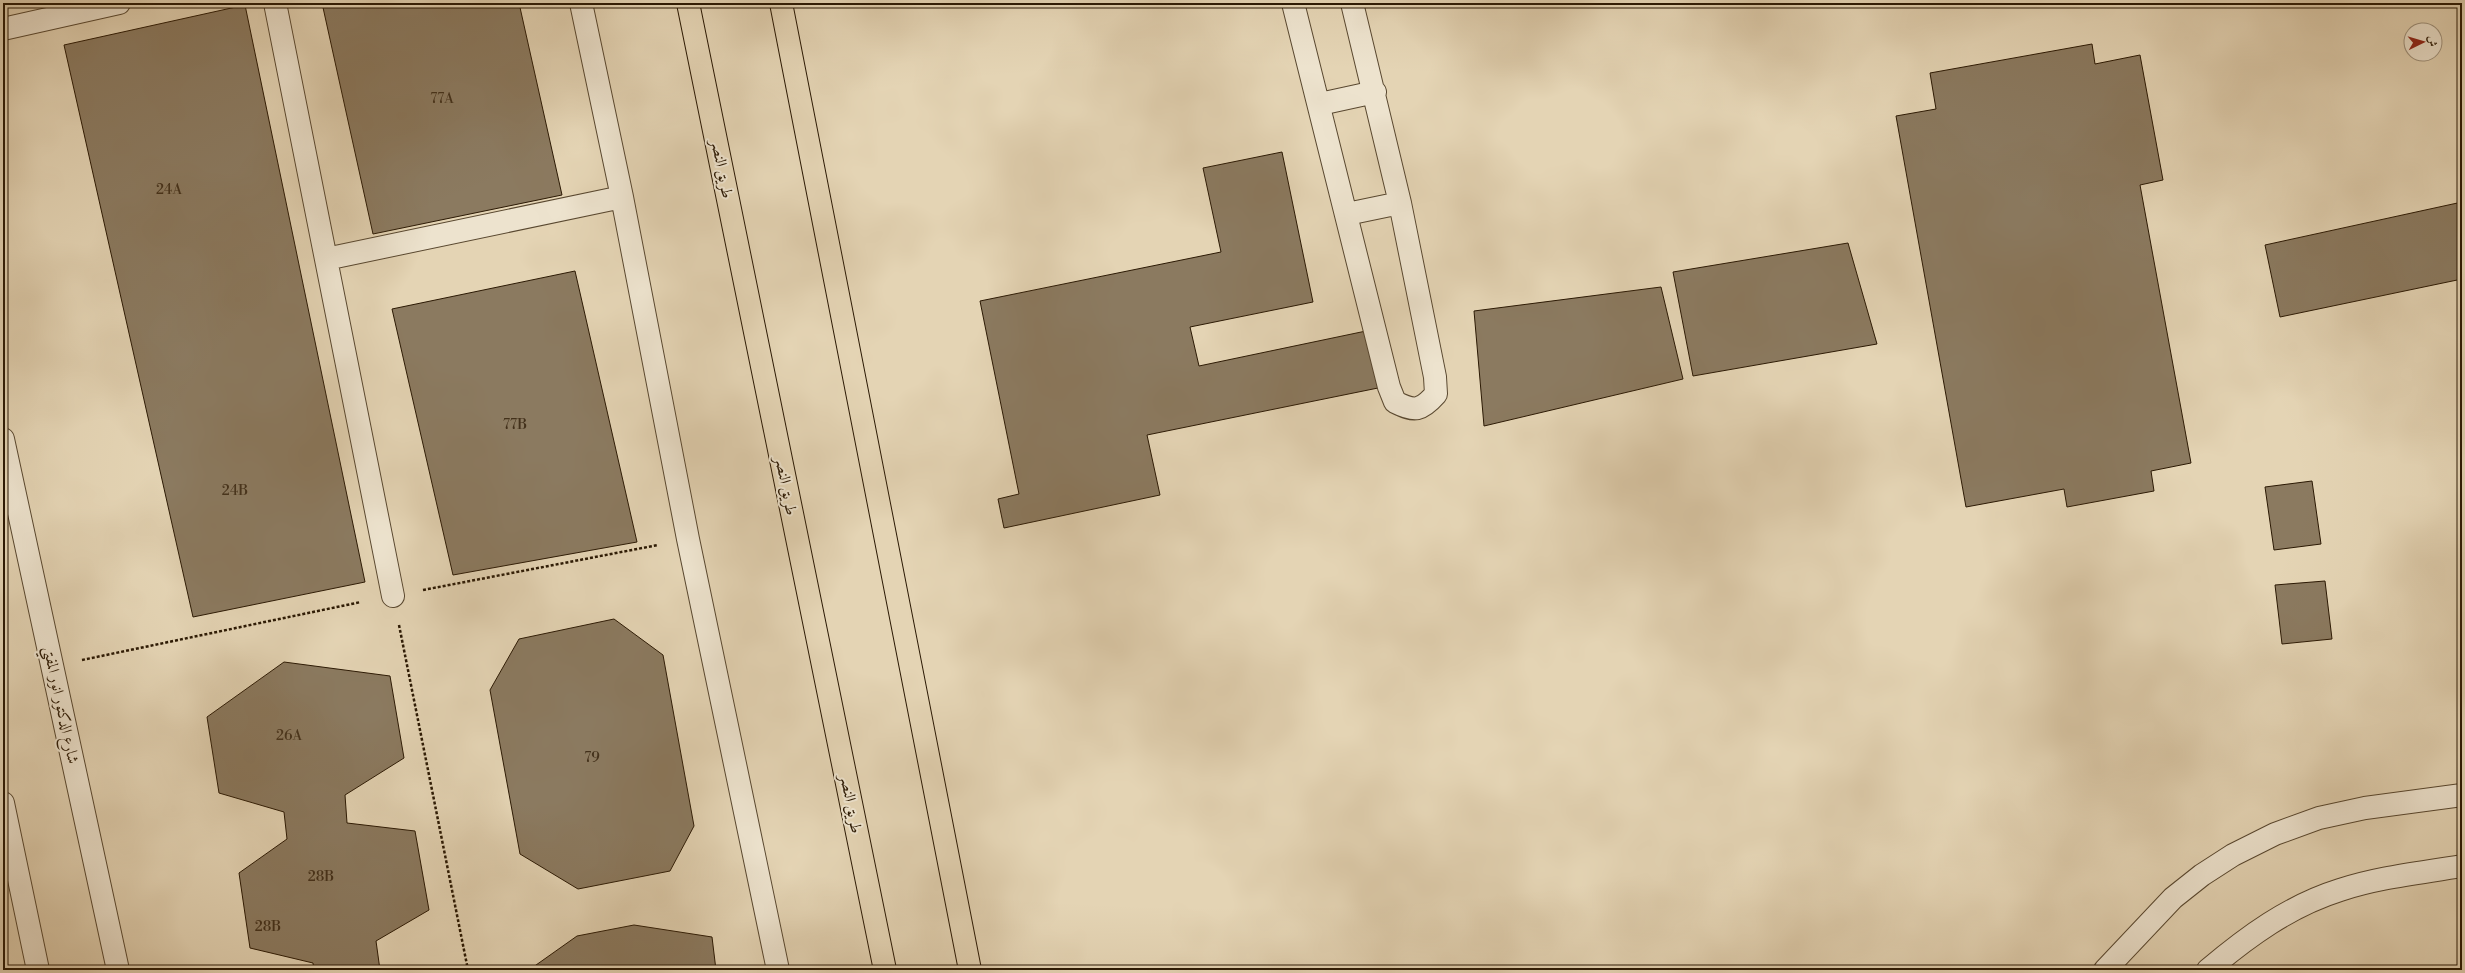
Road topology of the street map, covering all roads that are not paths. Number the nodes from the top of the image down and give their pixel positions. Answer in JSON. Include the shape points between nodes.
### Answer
{"nodes":[{"id":1,"x":119,"y":3,"type":"edge"},
{"id":2,"x":275,"y":3,"type":"edge"},
{"id":3,"x":580,"y":3,"type":"edge"},
{"id":4,"x":688,"y":3,"type":"edge"},
{"id":5,"x":781,"y":3,"type":"edge"},
{"id":6,"x":1294,"y":3,"type":"edge"},
{"id":7,"x":1352,"y":3,"type":"edge"},
{"id":8,"x":3,"y":29,"type":"edge"},
{"id":9,"x":1375,"y":92,"type":"junction"},
{"id":10,"x":1320,"y":104,"type":"junction"},
{"id":11,"x":622,"y":197,"type":"junction"},
{"id":12,"x":1400,"y":203,"type":"junction"},
{"id":13,"x":1346,"y":214,"type":"junction"},
{"id":14,"x":326,"y":259,"type":"junction"},
{"id":15,"x":3,"y":439,"type":"edge"},
{"id":16,"x":393,"y":596,"type":"road end"},
{"id":17,"x":2462,"y":795,"type":"edge"},
{"id":18,"x":3,"y":803,"type":"edge"},
{"id":19,"x":2462,"y":866,"type":"edge"},
{"id":20,"x":38,"y":970,"type":"edge"},
{"id":21,"x":118,"y":970,"type":"edge"},
{"id":22,"x":778,"y":970,"type":"edge"},
{"id":23,"x":885,"y":970,"type":"edge"},
{"id":24,"x":970,"y":970,"type":"edge"},
{"id":25,"x":2105,"y":970,"type":"edge"},
{"id":26,"x":2208,"y":970,"type":"edge"}],
"edges":[{"from":1,"to":8,"type":"street"},
{"from":2,"to":14,"type":"street"},
{"from":3,"to":11,"type":"street"},
{"from":4,"to":23,"type":"highway","name":"طريق النصر"},
{"from":5,"to":24,"type":"highway"},
{"from":6,"to":10,"type":"street"},
{"from":7,"to":9,"type":"street"},
{"from":9,"to":10,"type":"street"},
{"from":9,"to":12,"type":"street"},
{"from":10,"to":13,"type":"street"},
{"from":11,"to":14,"type":"street"},
{"from":11,"to":22,"type":"street","via":[[688,539]]},
{"from":12,"to":13,"type":"street"},
{"from":12,"to":13,"type":"street","via":[[1435,377],[1436,394],[1425,406],[1410,409],[1395,402],[1389,387]]},
{"from":14,"to":16,"type":"street"},
{"from":15,"to":21,"type":"street","name":"شارع الدكتور انور المفتي"},
{"from":17,"to":25,"type":"street","via":[[2365,808],[2319,818],[2275,834],[2233,855],[2196,880],[2147,924]]},
{"from":18,"to":20,"type":"street"},
{"from":19,"to":26,"type":"street","via":[[2374,880],[2332,893],[2269,923],[2237,945]]}]}
